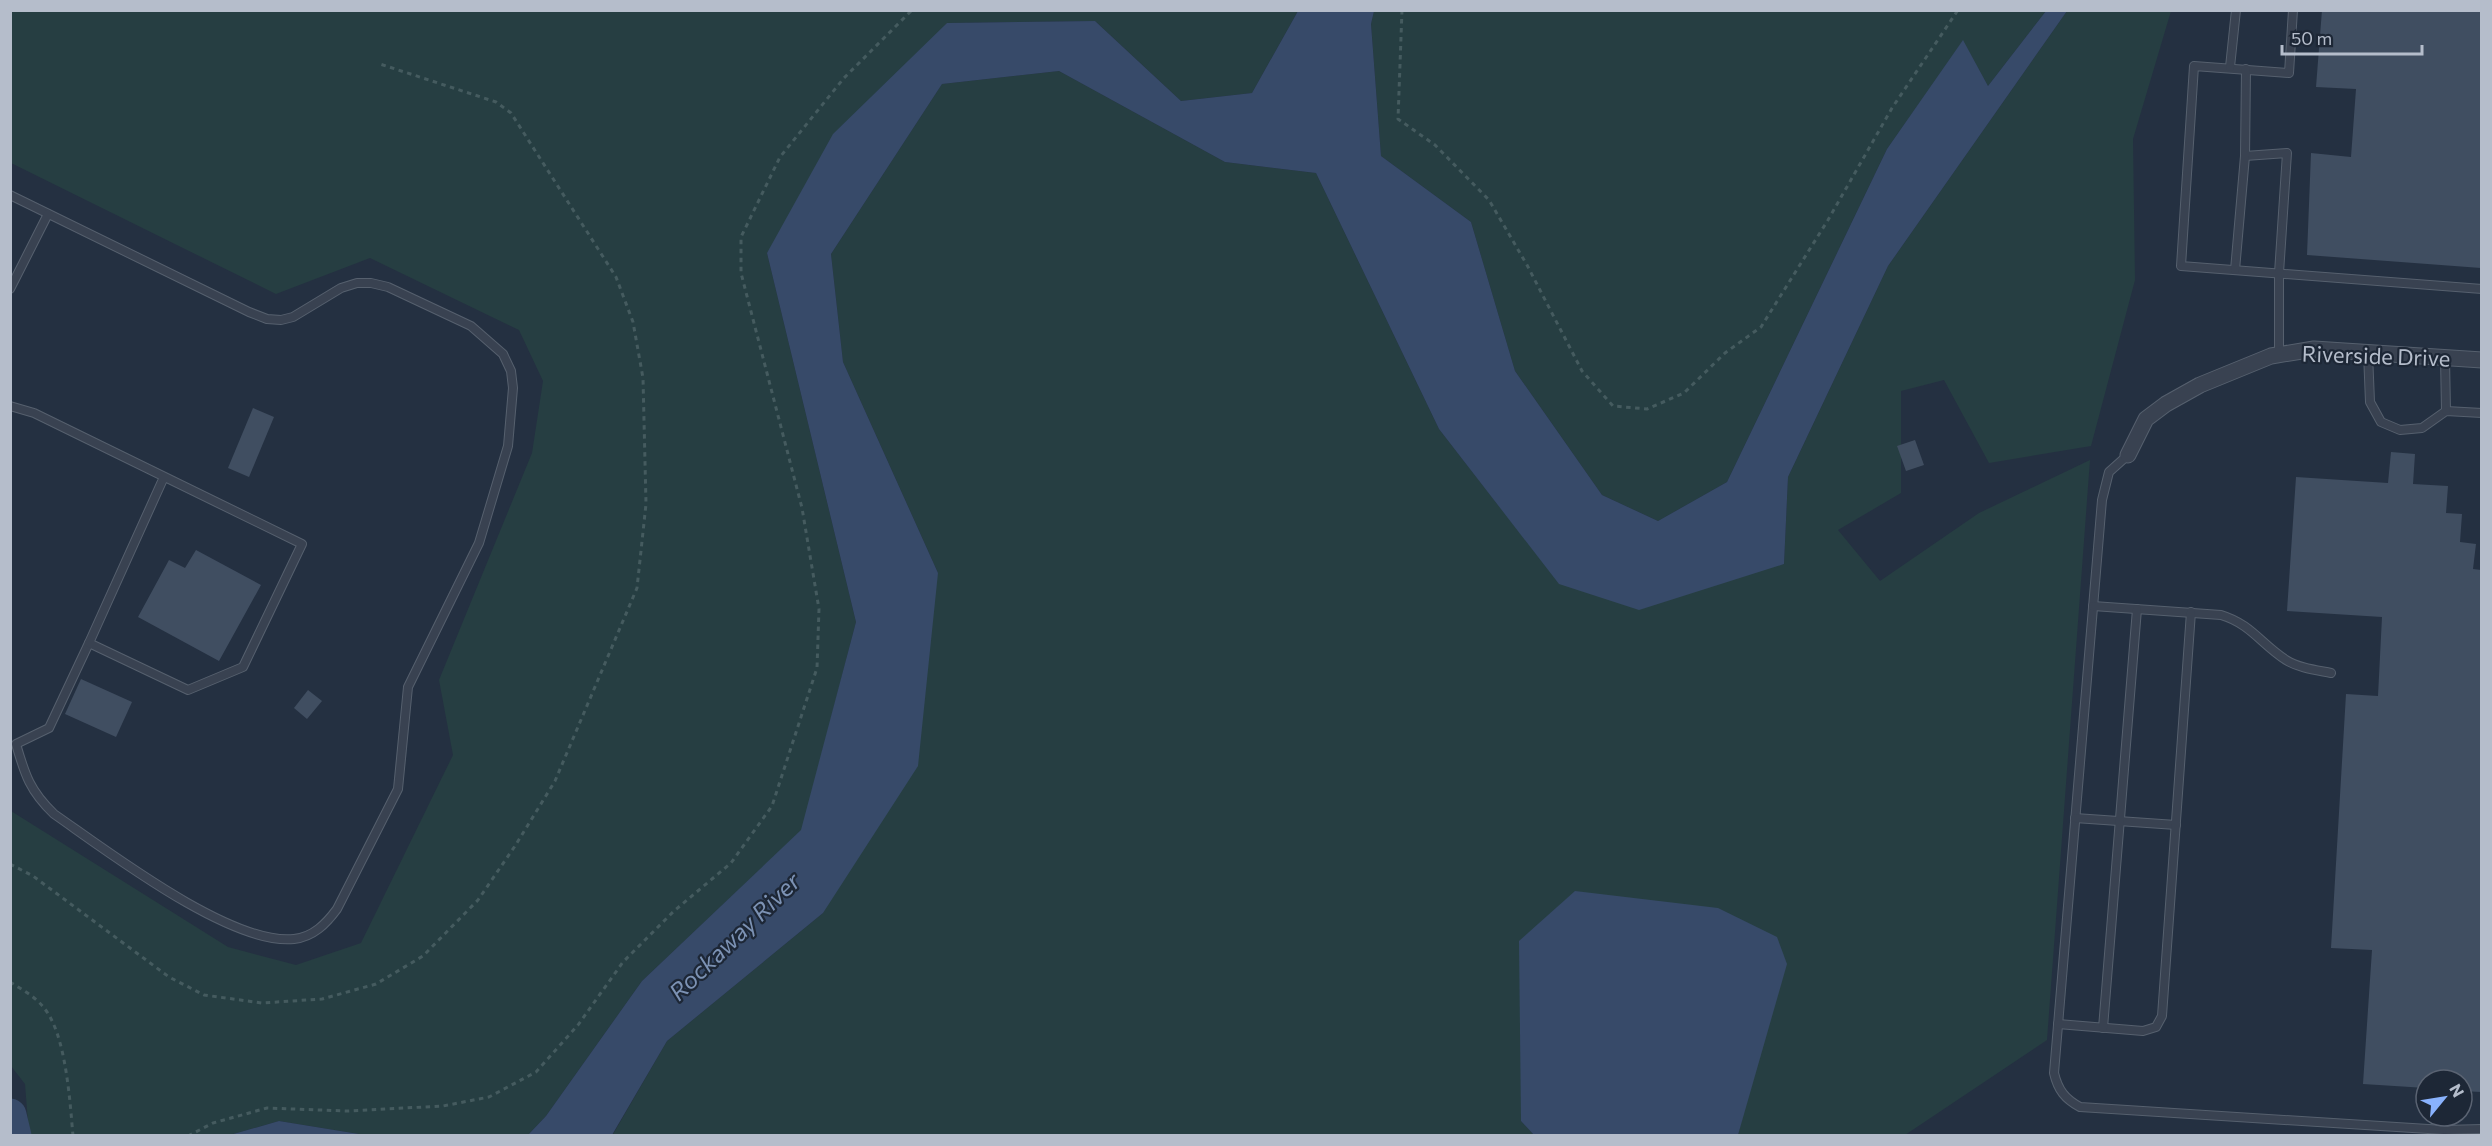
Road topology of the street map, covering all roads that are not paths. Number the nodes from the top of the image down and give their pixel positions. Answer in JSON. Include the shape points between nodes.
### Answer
{"nodes":[{"id":1,"x":2236,"y":10,"type":"edge"},
{"id":2,"x":2293,"y":10,"type":"edge"},
{"id":3,"x":2230,"y":68,"type":"junction"},
{"id":4,"x":2246,"y":69,"type":"junction"},
{"id":5,"x":2245,"y":156,"type":"junction"},
{"id":6,"x":10,"y":195,"type":"edge"},
{"id":7,"x":48,"y":213,"type":"junction"},
{"id":8,"x":2235,"y":270,"type":"junction"},
{"id":9,"x":2279,"y":273,"type":"junction"},
{"id":10,"x":10,"y":289,"type":"edge"},
{"id":11,"x":2481,"y":289,"type":"edge"},
{"id":12,"x":2368,"y":353,"type":"junction"},
{"id":13,"x":2279,"y":355,"type":"junction"},
{"id":14,"x":2445,"y":358,"type":"junction"},
{"id":15,"x":2481,"y":360,"type":"edge"},
{"id":16,"x":10,"y":406,"type":"edge"},
{"id":17,"x":2446,"y":411,"type":"junction"},
{"id":18,"x":2481,"y":413,"type":"edge"},
{"id":19,"x":2128,"y":455,"type":"joint"},
{"id":20,"x":164,"y":477,"type":"junction"},
{"id":21,"x":2092,"y":606,"type":"junction"},
{"id":22,"x":2137,"y":609,"type":"junction"},
{"id":23,"x":2191,"y":612,"type":"junction"},
{"id":24,"x":89,"y":643,"type":"junction"},
{"id":25,"x":2331,"y":673,"type":"dead end"},
{"id":26,"x":2075,"y":818,"type":"junction"},
{"id":27,"x":2120,"y":821,"type":"junction"},
{"id":28,"x":2176,"y":825,"type":"junction"},
{"id":29,"x":2058,"y":1024,"type":"junction"},
{"id":30,"x":2103,"y":1028,"type":"junction"},
{"id":31,"x":2481,"y":1129,"type":"edge"}],
"edges":[{"from":1,"to":3,"type":"lane"},
{"from":2,"to":4,"type":"lane","via":[[2289,73]]},
{"from":3,"to":4,"type":"lane"},
{"from":3,"to":8,"type":"lane","via":[[2194,66],[2181,266]]},
{"from":4,"to":5,"type":"lane"},
{"from":5,"to":8,"type":"lane"},
{"from":5,"to":9,"type":"lane","via":[[2287,153]]},
{"from":6,"to":7,"type":"lane"},
{"from":7,"to":10,"type":"lane"},
{"from":7,"to":24,"type":"lane","via":[[267,319],[293,317],[341,288],[357,283],[388,287],[471,326],[503,354],[513,388],[508,446],[479,543],[408,687],[398,789],[337,909],[327,923],[311,934],[277,938],[207,913],[160,886],[40,801],[27,783],[16,744],[49,728]]},
{"from":8,"to":9,"type":"lane"},
{"from":9,"to":11,"type":"lane"},
{"from":9,"to":13,"type":"lane"},
{"from":12,"to":13,"type":"street","name":"Riverside Drive","via":[[2314,349]]},
{"from":12,"to":14,"type":"street","name":"Riverside Drive"},
{"from":12,"to":17,"type":"lane","via":[[2370,402],[2381,422],[2400,430],[2422,428]]},
{"from":13,"to":19,"type":"street","name":"Riverside Drive","via":[[2235,369],[2166,404],[2146,419]]},
{"from":14,"to":15,"type":"street","name":"Riverside Drive"},
{"from":14,"to":17,"type":"lane"},
{"from":16,"to":20,"type":"lane","via":[[34,413]]},
{"from":17,"to":18,"type":"lane"},
{"from":19,"to":21,"type":"lane","via":[[2109,472],[2102,500]]},
{"from":20,"to":24,"type":"lane"},
{"from":20,"to":24,"type":"lane","via":[[302,544],[243,667],[188,690]]},
{"from":21,"to":22,"type":"lane"},
{"from":21,"to":26,"type":"lane"},
{"from":22,"to":23,"type":"lane"},
{"from":22,"to":27,"type":"lane"},
{"from":23,"to":25,"type":"lane","via":[[2238,620],[2286,660]]},
{"from":23,"to":28,"type":"lane"},
{"from":26,"to":27,"type":"lane"},
{"from":26,"to":29,"type":"lane"},
{"from":27,"to":28,"type":"lane"},
{"from":27,"to":30,"type":"lane"},
{"from":28,"to":30,"type":"lane","via":[[2159,1023],[2143,1031]]},
{"from":29,"to":30,"type":"lane"},
{"from":29,"to":31,"type":"lane","via":[[2054,1073],[2057,1087],[2080,1107]]}]}
